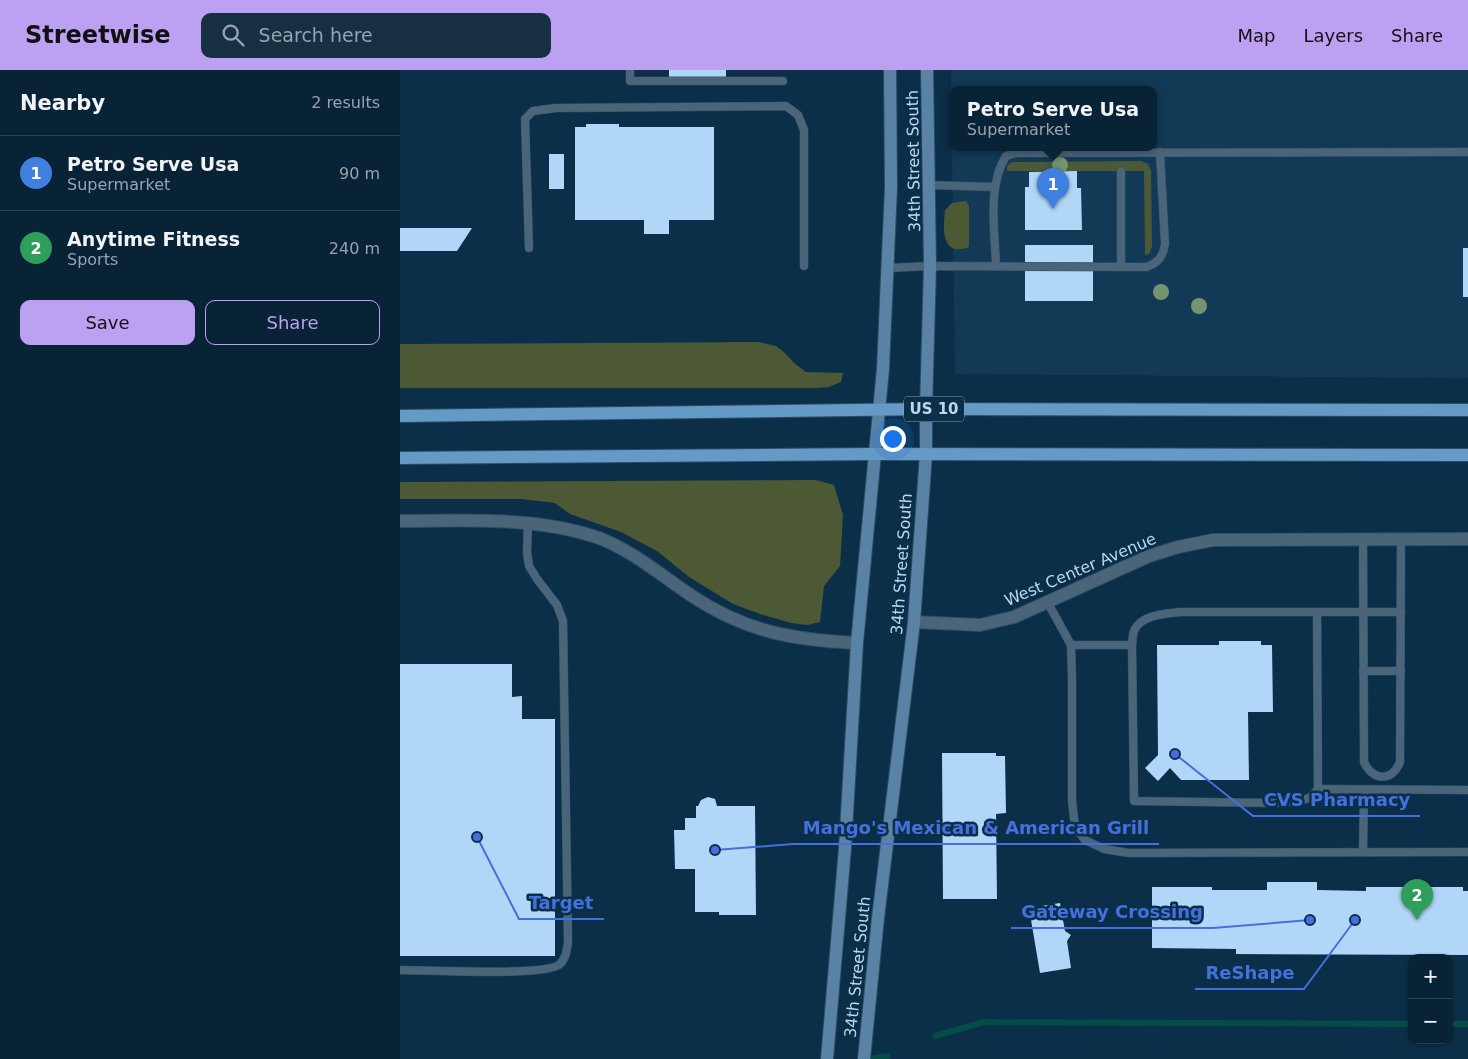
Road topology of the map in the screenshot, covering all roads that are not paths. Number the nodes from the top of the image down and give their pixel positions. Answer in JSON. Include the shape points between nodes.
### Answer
{"nodes":[{"id":1,"x":630,"y":70,"type":"edge"},
{"id":2,"x":890,"y":70,"type":"edge"},
{"id":3,"x":927,"y":70,"type":"edge"},
{"id":4,"x":782,"y":80,"type":"dead end"},
{"id":5,"x":1160,"y":152,"type":"junction"},
{"id":6,"x":1468,"y":152,"type":"edge"},
{"id":7,"x":1121,"y":171,"type":"dead end"},
{"id":8,"x":930,"y":186,"type":"junction"},
{"id":9,"x":994,"y":187,"type":"junction"},
{"id":10,"x":528,"y":248,"type":"dead end"},
{"id":11,"x":804,"y":266,"type":"dead end"},
{"id":12,"x":930,"y":266,"type":"junction"},
{"id":13,"x":996,"y":266,"type":"junction"},
{"id":14,"x":1121,"y":267,"type":"junction"},
{"id":15,"x":888,"y":268,"type":"junction"},
{"id":16,"x":926,"y":409,"type":"junction"},
{"id":17,"x":879,"y":410,"type":"junction"},
{"id":18,"x":1468,"y":410,"type":"edge"},
{"id":19,"x":400,"y":416,"type":"edge"},
{"id":20,"x":874,"y":454,"type":"junction"},
{"id":21,"x":926,"y":454,"type":"junction"},
{"id":22,"x":1468,"y":455,"type":"edge"},
{"id":23,"x":400,"y":458,"type":"edge"},
{"id":24,"x":400,"y":521,"type":"edge"},
{"id":25,"x":528,"y":523,"type":"junction"},
{"id":26,"x":1363,"y":539,"type":"junction"},
{"id":27,"x":1401,"y":539,"type":"junction"},
{"id":28,"x":1468,"y":539,"type":"edge"},
{"id":29,"x":1048,"y":602,"type":"junction"},
{"id":30,"x":1317,"y":612,"type":"junction"},
{"id":31,"x":1364,"y":612,"type":"junction"},
{"id":32,"x":1401,"y":612,"type":"junction"},
{"id":33,"x":914,"y":622,"type":"junction"},
{"id":34,"x":858,"y":643,"type":"junction"},
{"id":35,"x":1071,"y":645,"type":"junction"},
{"id":36,"x":1132,"y":645,"type":"junction"},
{"id":37,"x":1363,"y":671,"type":"junction"},
{"id":38,"x":1401,"y":671,"type":"junction"},
{"id":39,"x":1384,"y":777,"type":"junction"},
{"id":40,"x":1318,"y":789,"type":"junction"},
{"id":41,"x":1364,"y":790,"type":"junction"},
{"id":42,"x":1384,"y":790,"type":"junction"},
{"id":43,"x":1468,"y":790,"type":"edge"},
{"id":44,"x":1363,"y":852,"type":"junction"},
{"id":45,"x":1468,"y":852,"type":"edge"},
{"id":46,"x":400,"y":970,"type":"edge"},
{"id":47,"x":827,"y":1059,"type":"edge"},
{"id":48,"x":864,"y":1059,"type":"edge"}],
"edges":[{"from":1,"to":4,"type":"lane","via":[[630,81]]},
{"from":2,"to":15,"type":"main road","name":"34th Street South"},
{"from":3,"to":8,"type":"main road","name":"34th Street South"},
{"from":5,"to":6,"type":"lane"},
{"from":5,"to":9,"type":"lane","via":[[1016,153],[1006,156],[1001,163]]},
{"from":5,"to":14,"type":"lane","via":[[1164,252],[1160,259],[1146,267]]},
{"from":7,"to":14,"type":"lane"},
{"from":8,"to":9,"type":"lane"},
{"from":8,"to":12,"type":"main road","name":"34th Street South"},
{"from":9,"to":13,"type":"lane"},
{"from":10,"to":11,"type":"lane","via":[[525,119],[533,111],[556,108],[786,106],[798,115],[804,130]]},
{"from":12,"to":13,"type":"lane"},
{"from":12,"to":15,"type":"lane"},
{"from":12,"to":16,"type":"main road","name":"34th Street South"},
{"from":13,"to":14,"type":"lane"},
{"from":15,"to":17,"type":"main road","name":"34th Street South"},
{"from":16,"to":17,"type":"main road","number":"US 10"},
{"from":16,"to":18,"type":"main road","number":"US 10"},
{"from":16,"to":21,"type":"main road","name":"34th Street South"},
{"from":17,"to":19,"type":"main road","number":"US 10"},
{"from":17,"to":20,"type":"main road","name":"34th Street South"},
{"from":20,"to":21,"type":"main road"},
{"from":20,"to":23,"type":"main road"},
{"from":20,"to":34,"type":"main road","name":"34th Street South"},
{"from":21,"to":22,"type":"main road"},
{"from":21,"to":33,"type":"main road","name":"34th Street South"},
{"from":24,"to":25,"type":"street"},
{"from":25,"to":34,"type":"street","via":[[568,528],[601,539],[719,612],[750,626],[785,636]]},
{"from":25,"to":46,"type":"lane","via":[[529,566],[558,605],[564,621],[566,954],[560,965],[550,969],[517,972]]},
{"from":26,"to":27,"type":"street","name":"West Center Avenue"},
{"from":26,"to":29,"type":"street","name":"West Center Avenue","via":[[1213,540],[1178,546]]},
{"from":26,"to":31,"type":"lane"},
{"from":27,"to":28,"type":"street","name":"West Center Avenue"},
{"from":27,"to":32,"type":"lane"},
{"from":29,"to":33,"type":"street","name":"West Center Avenue","via":[[1014,617],[980,625]]},
{"from":29,"to":35,"type":"lane"},
{"from":30,"to":31,"type":"lane"},
{"from":30,"to":36,"type":"lane","via":[[1181,612],[1158,615],[1142,621],[1134,629]]},
{"from":30,"to":40,"type":"lane"},
{"from":31,"to":32,"type":"lane"},
{"from":31,"to":37,"type":"lane"},
{"from":32,"to":38,"type":"lane"},
{"from":33,"to":48,"type":"main road","name":"34th Street South"},
{"from":34,"to":47,"type":"main road","name":"34th Street South"},
{"from":35,"to":36,"type":"lane"},
{"from":35,"to":44,"type":"lane","via":[[1072,801],[1075,827],[1085,840],[1104,849],[1129,853]]},
{"from":36,"to":40,"type":"lane","via":[[1134,801],[1276,803],[1303,800]]},
{"from":37,"to":38,"type":"lane"},
{"from":37,"to":39,"type":"lane","via":[[1364,762],[1374,775]]},
{"from":38,"to":39,"type":"lane","via":[[1400,762],[1397,770]]},
{"from":39,"to":42,"type":"lane"},
{"from":40,"to":41,"type":"lane"},
{"from":41,"to":42,"type":"lane"},
{"from":41,"to":44,"type":"lane"},
{"from":42,"to":43,"type":"lane"},
{"from":44,"to":45,"type":"lane"}]}
